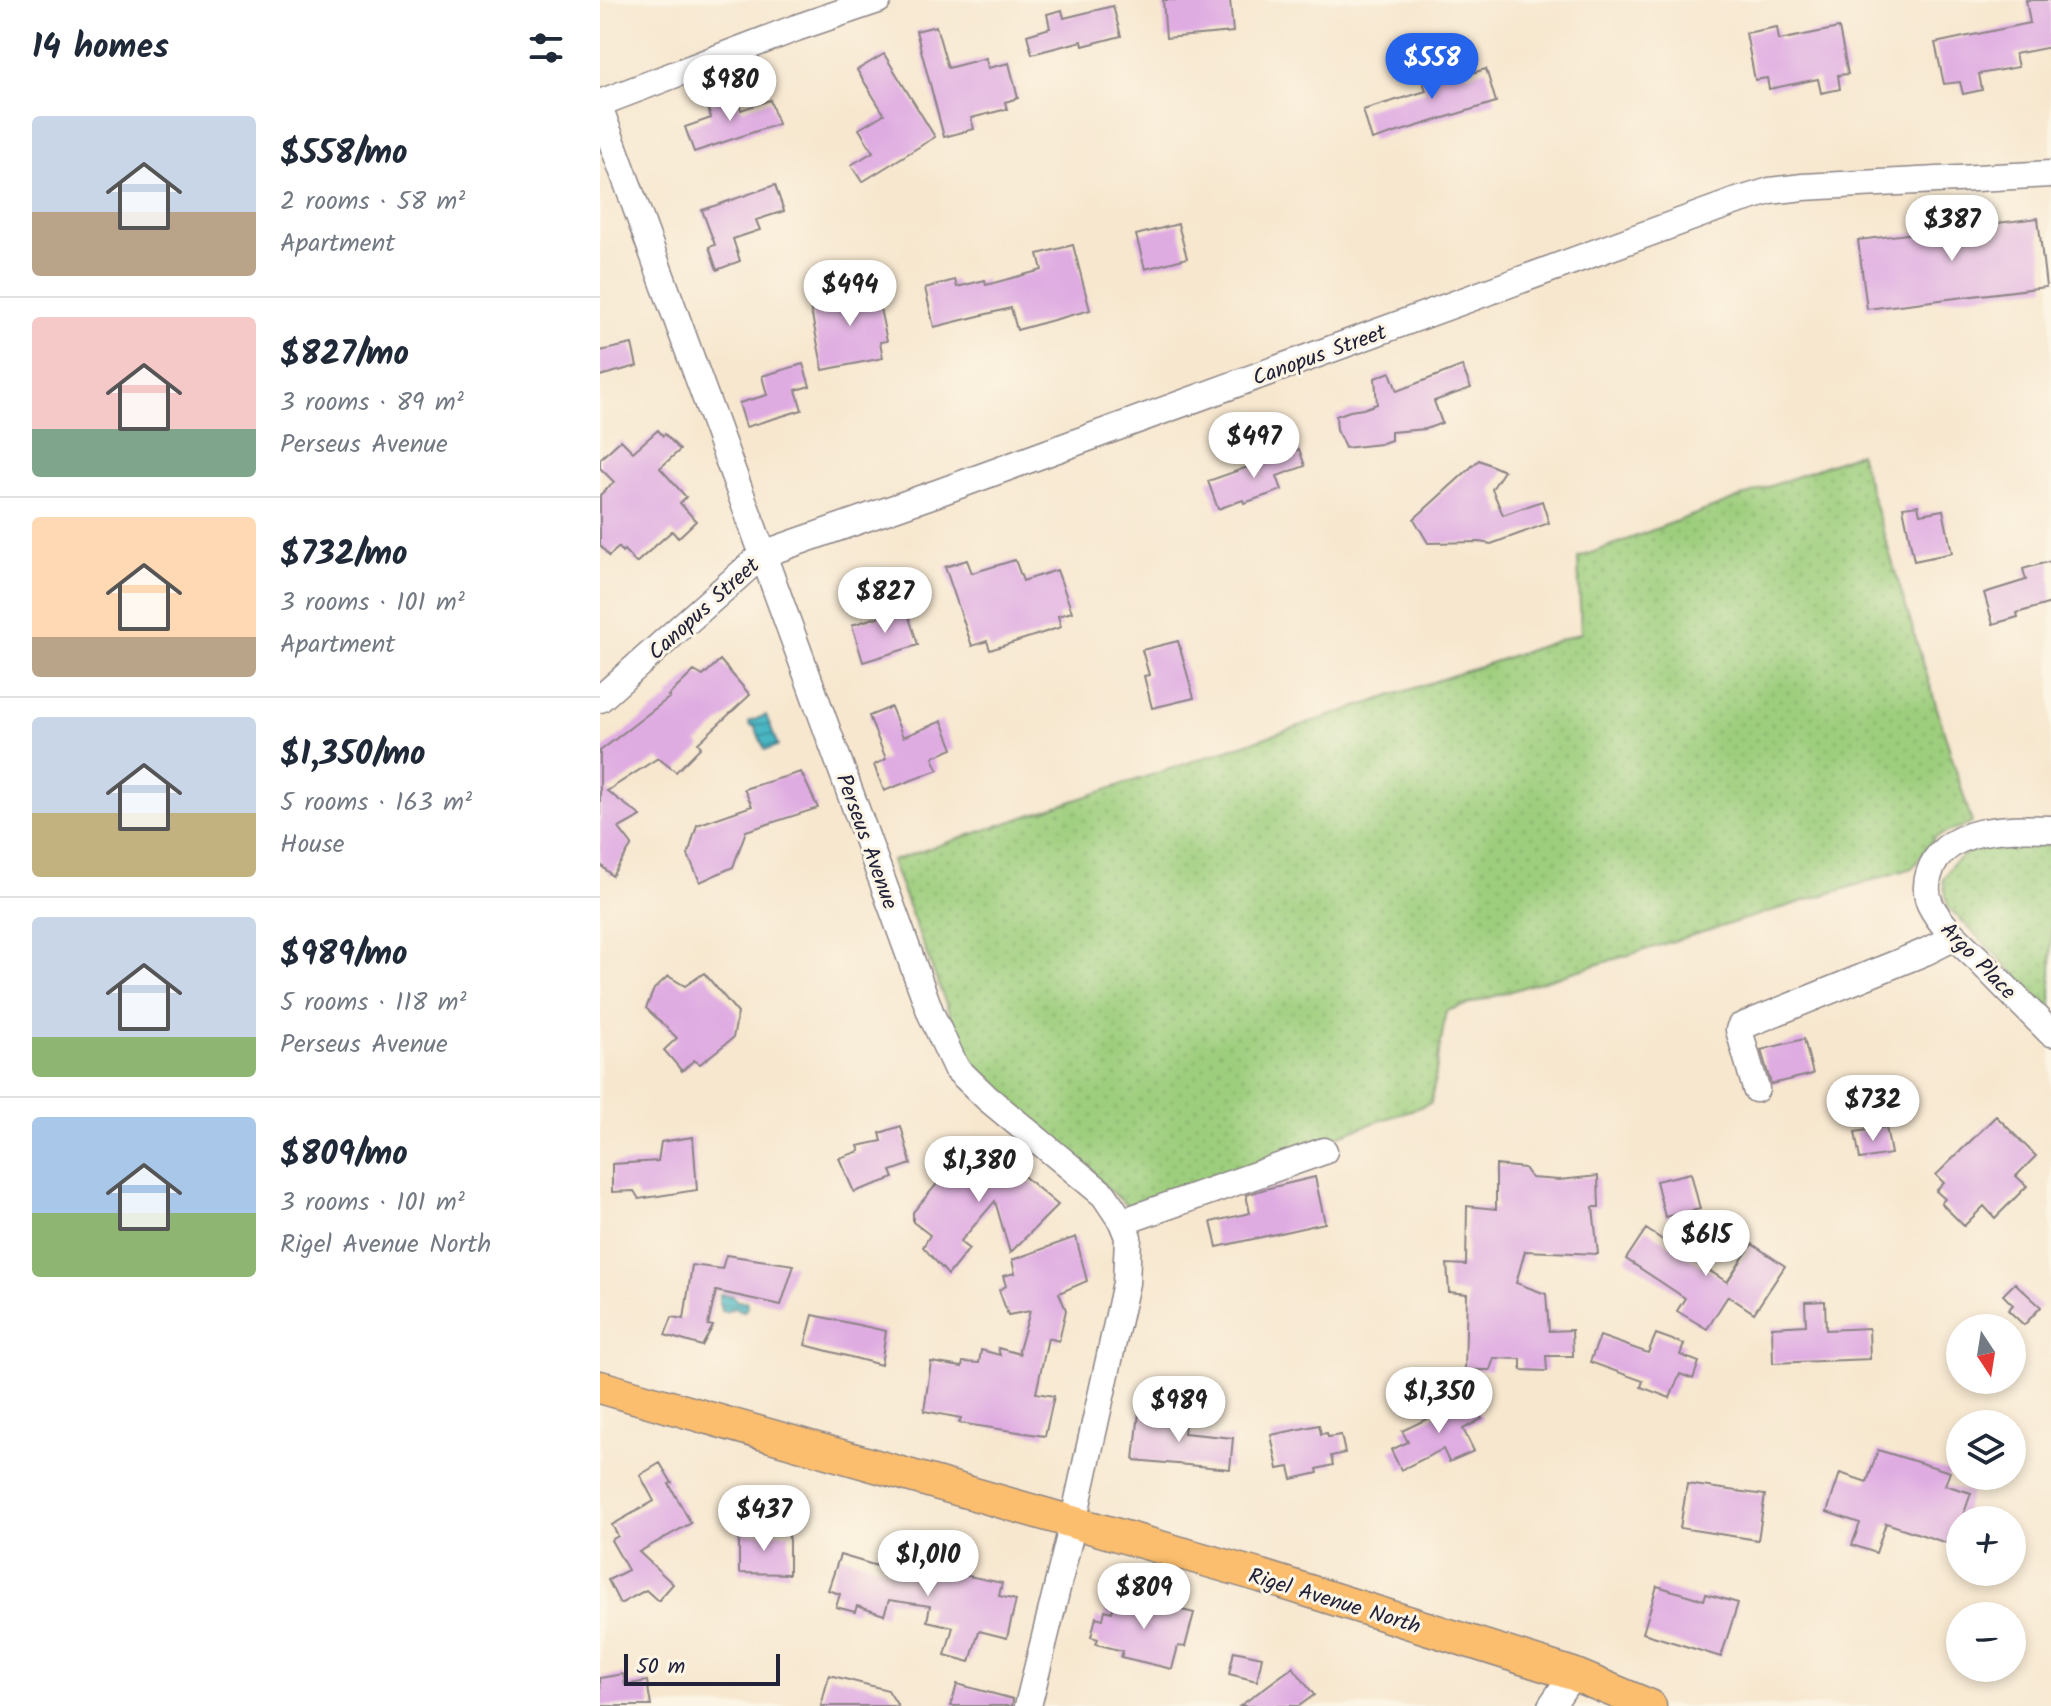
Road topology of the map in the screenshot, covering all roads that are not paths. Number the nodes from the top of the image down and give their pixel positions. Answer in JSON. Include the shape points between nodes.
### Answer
{"nodes":[{"id":1,"x":878,"y":0,"type":"edge"},
{"id":2,"x":600,"y":106,"type":"edge"},
{"id":3,"x":2051,"y":174,"type":"edge"},
{"id":4,"x":763,"y":554,"type":"junction"},
{"id":5,"x":600,"y":699,"type":"edge"},
{"id":6,"x":2051,"y":829,"type":"edge"},
{"id":7,"x":1955,"y":937,"type":"junction"},
{"id":8,"x":2051,"y":1033,"type":"edge"},
{"id":9,"x":1756,"y":1089,"type":"dead end"},
{"id":10,"x":1324,"y":1151,"type":"dead end"},
{"id":11,"x":1122,"y":1222,"type":"junction"},
{"id":12,"x":600,"y":1387,"type":"edge"},
{"id":13,"x":600,"y":1402,"type":"edge"},
{"id":14,"x":1070,"y":1531,"type":"junction"},
{"id":15,"x":1562,"y":1690,"type":"edge"},
{"id":16,"x":1028,"y":1706,"type":"edge"},
{"id":17,"x":1601,"y":1706,"type":"edge"},
{"id":18,"x":1650,"y":1706,"type":"edge"}],
"edges":[{"from":1,"to":2,"type":"street"},
{"from":2,"to":4,"type":"street","name":"Perseus Avenue"},
{"from":3,"to":4,"type":"street","name":"Canopus Street","via":[[1756,194]]},
{"from":4,"to":5,"type":"street","name":"Canopus Street"},
{"from":4,"to":11,"type":"street","name":"Perseus Avenue","via":[[931,1014],[956,1068],[1104,1195]]},
{"from":6,"to":7,"type":"street","name":"Argo Place","via":[[1981,832],[1938,854],[1927,882],[1928,900]]},
{"from":7,"to":8,"type":"street","name":"Argo Place"},
{"from":7,"to":9,"type":"street","via":[[1740,1027]]},
{"from":10,"to":11,"type":"street"},
{"from":11,"to":14,"type":"street","name":"Perseus Avenue","via":[[1128,1237],[1126,1283]]},
{"from":12,"to":14,"type":"main road","name":"Rigel Avenue North"},
{"from":13,"to":14,"type":"main road","name":"Rigel Avenue North"},
{"from":14,"to":15,"type":"main road","name":"Rigel Avenue North","via":[[1261,1576]]},
{"from":14,"to":16,"type":"street","name":"Perseus Avenue"},
{"from":15,"to":17,"type":"main road","name":"Rigel Avenue North"},
{"from":15,"to":18,"type":"main road","name":"Rigel Avenue North"}]}
